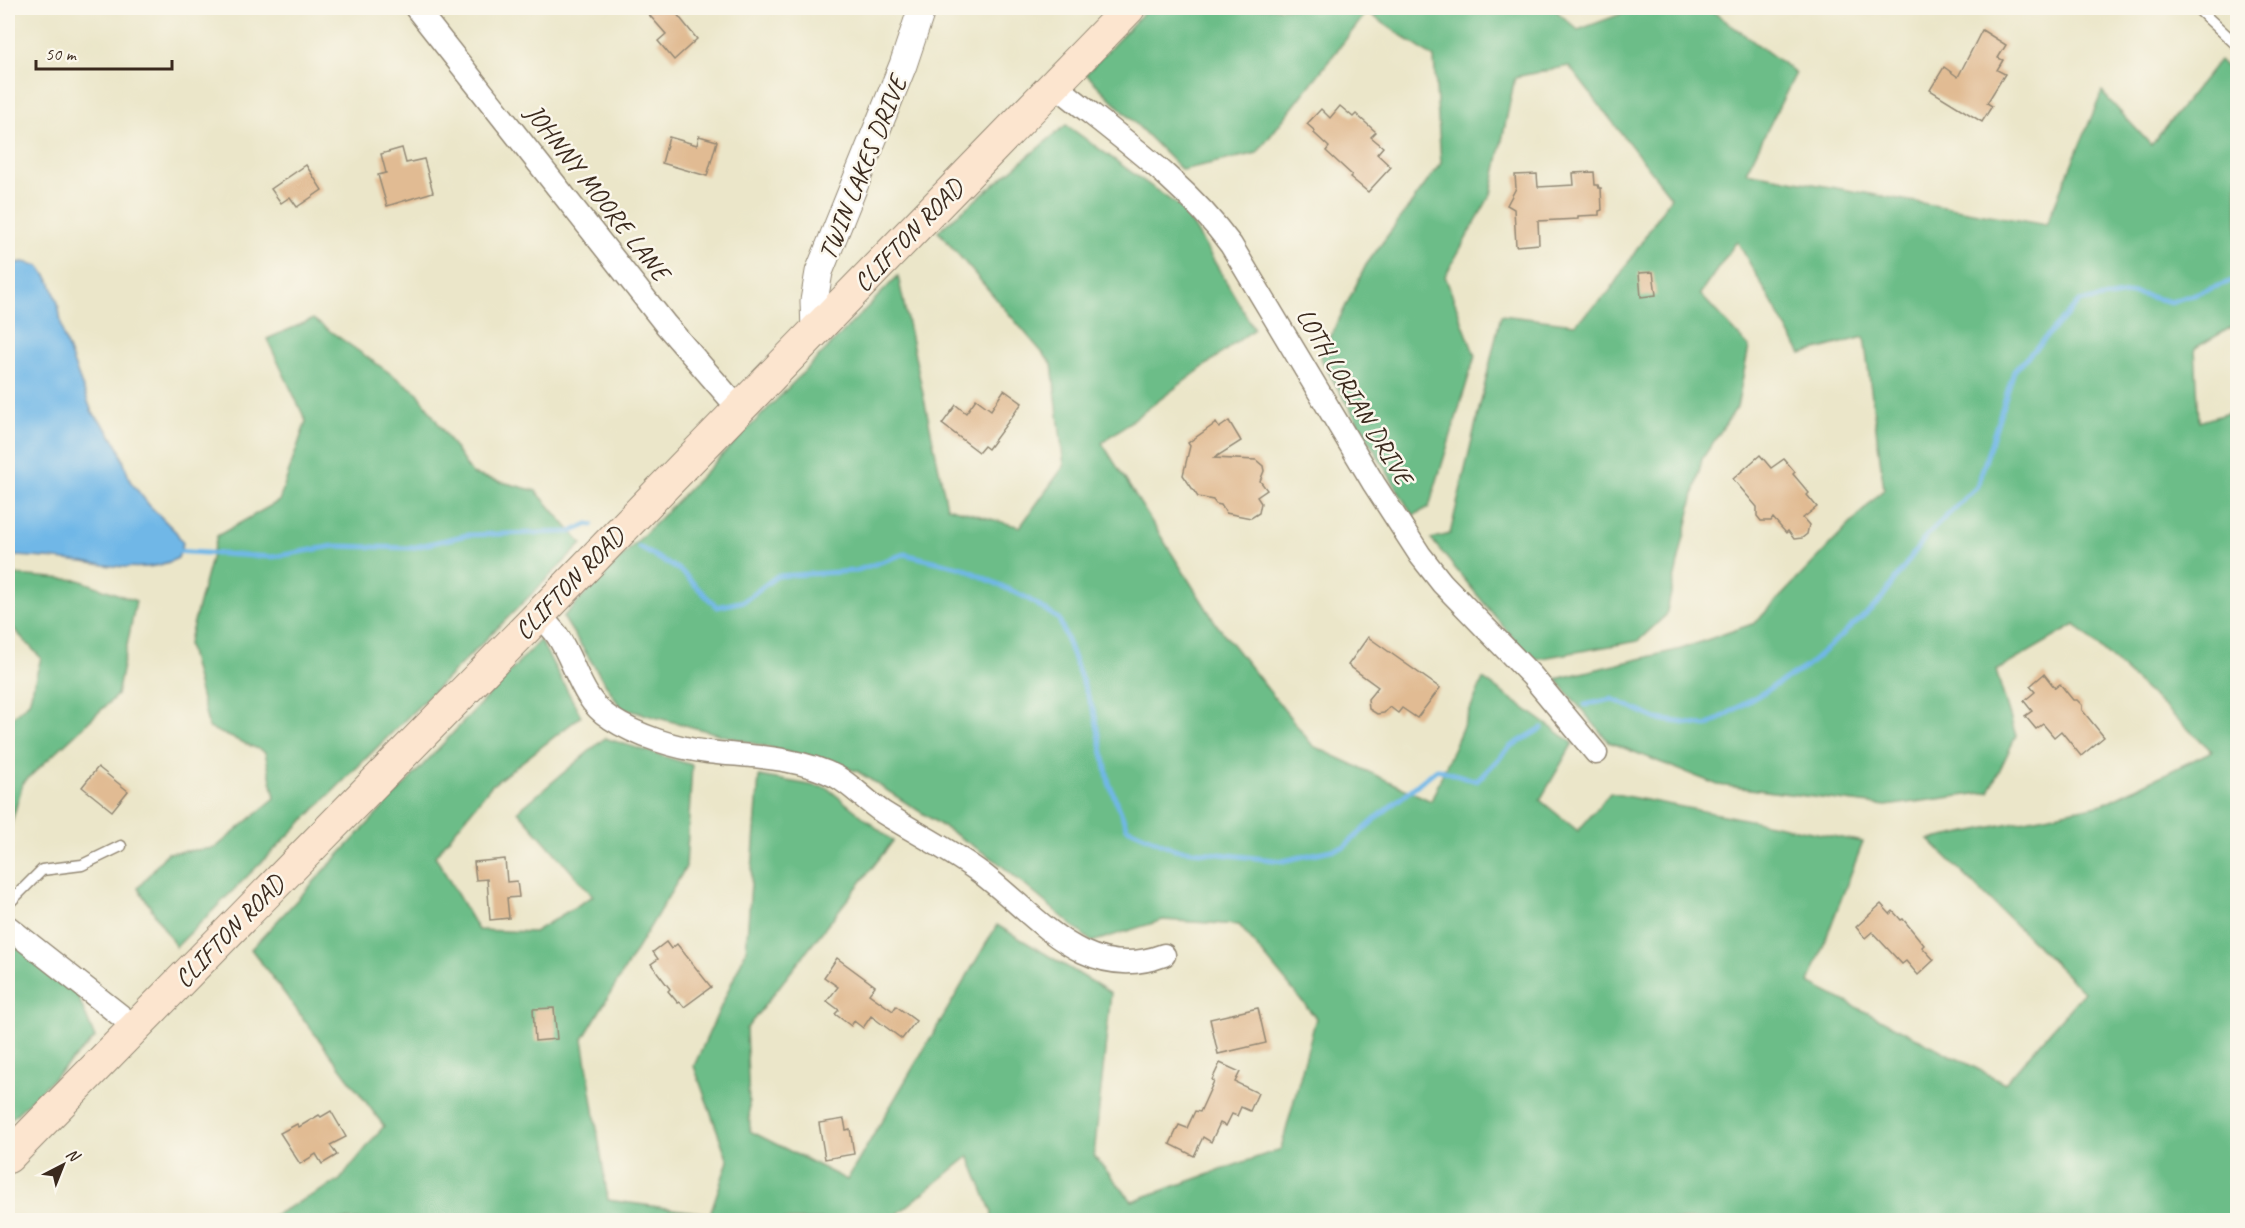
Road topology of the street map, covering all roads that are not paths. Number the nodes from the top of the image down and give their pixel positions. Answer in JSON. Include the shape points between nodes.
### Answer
{"nodes":[{"id":1,"x":416,"y":8,"type":"edge"},
{"id":2,"x":922,"y":8,"type":"edge"},
{"id":3,"x":1129,"y":8,"type":"edge"},
{"id":4,"x":2197,"y":8,"type":"edge"},
{"id":5,"x":2238,"y":46,"type":"edge"},
{"id":6,"x":1054,"y":84,"type":"junction"},
{"id":7,"x":815,"y":331,"type":"junction"},
{"id":8,"x":739,"y":409,"type":"junction"},
{"id":9,"x":539,"y":615,"type":"junction"},
{"id":10,"x":1596,"y":753,"type":"dead end"},
{"id":11,"x":121,"y":846,"type":"dead end"},
{"id":12,"x":8,"y":904,"type":"edge"},
{"id":13,"x":8,"y":927,"type":"edge"},
{"id":14,"x":1164,"y":955,"type":"dead end"},
{"id":15,"x":135,"y":1027,"type":"junction"},
{"id":16,"x":8,"y":1157,"type":"edge"}],
"edges":[{"from":1,"to":8,"type":"street","name":"JOHNNY MOORE LANE","via":[[666,325]]},
{"from":2,"to":7,"type":"street","name":"TWIN LAKES DRIVE","via":[[903,65],[819,272],[814,301]]},
{"from":3,"to":6,"type":"main road","name":"CLIFTON ROAD"},
{"from":4,"to":5,"type":"lane"},
{"from":6,"to":7,"type":"main road","name":"CLIFTON ROAD"},
{"from":6,"to":10,"type":"street","name":"LOTH LORIAN DRIVE","via":[[1176,184],[1219,229],[1420,555],[1539,684]]},
{"from":7,"to":8,"type":"main road","name":"CLIFTON ROAD"},
{"from":8,"to":9,"type":"main road","name":"CLIFTON ROAD"},
{"from":9,"to":14,"type":"street","via":[[557,635],[588,697],[598,711],[613,720],[651,738],[688,748],[781,758],[810,766],[837,778],[881,812],[954,854],[1077,949],[1124,964]]},
{"from":9,"to":15,"type":"main road","name":"CLIFTON ROAD"},
{"from":11,"to":12,"type":"lane","via":[[82,865],[42,870]]},
{"from":13,"to":15,"type":"street"},
{"from":15,"to":16,"type":"main road","name":"CLIFTON ROAD"}]}
